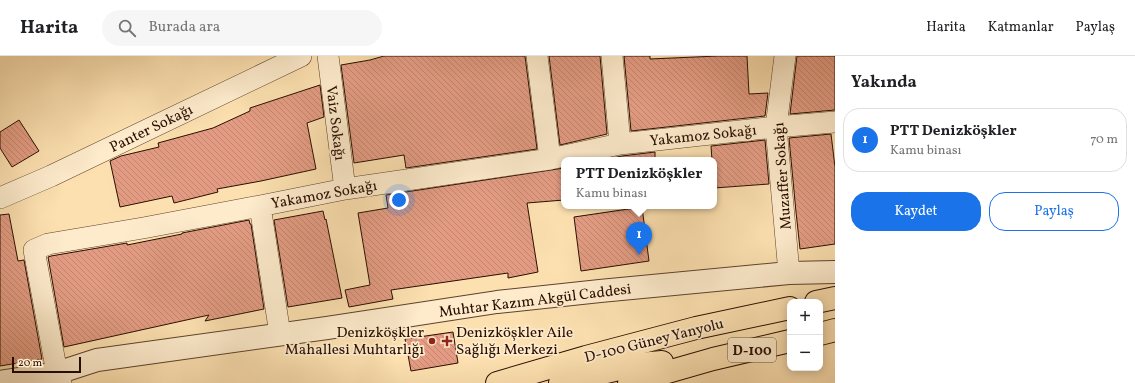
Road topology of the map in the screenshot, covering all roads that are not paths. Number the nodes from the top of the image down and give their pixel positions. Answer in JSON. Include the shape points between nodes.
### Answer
{"nodes":[{"id":1,"x":301,"y":56,"type":"edge"},
{"id":2,"x":328,"y":56,"type":"edge"},
{"id":3,"x":537,"y":56,"type":"edge"},
{"id":4,"x":612,"y":56,"type":"edge"},
{"id":5,"x":785,"y":56,"type":"edge"},
{"id":6,"x":835,"y":122,"type":"edge"},
{"id":7,"x":776,"y":127,"type":"junction"},
{"id":8,"x":620,"y":144,"type":"junction"},
{"id":9,"x":550,"y":159,"type":"junction"},
{"id":10,"x":344,"y":189,"type":"junction"},
{"id":11,"x":0,"y":198,"type":"edge"},
{"id":12,"x":260,"y":206,"type":"junction"},
{"id":13,"x":835,"y":272,"type":"edge"},
{"id":14,"x":789,"y":273,"type":"junction"},
{"id":15,"x":835,"y":298,"type":"edge"},
{"id":16,"x":823,"y":301,"type":"edge"},
{"id":17,"x":787,"y":309,"type":"edge"},
{"id":18,"x":835,"y":330,"type":"edge"},
{"id":19,"x":823,"y":333,"type":"edge"},
{"id":20,"x":280,"y":334,"type":"junction"},
{"id":21,"x":787,"y":342,"type":"edge"},
{"id":22,"x":713,"y":360,"type":"junction"},
{"id":23,"x":59,"y":378,"type":"edge"},
{"id":24,"x":0,"y":382,"type":"edge"},
{"id":25,"x":497,"y":383,"type":"edge"},
{"id":26,"x":560,"y":383,"type":"edge"},
{"id":27,"x":629,"y":383,"type":"edge"}],
"edges":[{"from":1,"to":11,"type":"street","name":"Panter Sokağı"},
{"from":2,"to":10,"type":"street","name":"Vaiz Sokağı"},
{"from":3,"to":9,"type":"street"},
{"from":4,"to":8,"type":"street"},
{"from":5,"to":7,"type":"street","name":"Muzaffer Sokağı"},
{"from":6,"to":7,"type":"street","name":"Yakamoz Sokağı"},
{"from":7,"to":8,"type":"street","name":"Yakamoz Sokağı"},
{"from":7,"to":14,"type":"street","name":"Muzaffer Sokağı"},
{"from":8,"to":9,"type":"street","name":"Yakamoz Sokağı"},
{"from":9,"to":10,"type":"street","name":"Yakamoz Sokağı"},
{"from":10,"to":12,"type":"street","name":"Yakamoz Sokağı"},
{"from":12,"to":20,"type":"street"},
{"from":12,"to":23,"type":"street","name":"Yakamoz Sokağı","via":[[48,244],[34,250]]},
{"from":13,"to":14,"type":"street","name":"Muhtar Kazım Akgül Caddesi"},
{"from":14,"to":20,"type":"street","name":"Muhtar Kazım Akgül Caddesi","via":[[497,302]]},
{"from":15,"to":16,"type":"main road"},
{"from":17,"to":25,"type":"main road","name":"D-100 Güney Yanyolu","via":[[689,330]]},
{"from":18,"to":19,"type":"main road"},
{"from":20,"to":23,"type":"street","name":"Muhtar Kazım Akgül Caddesi","via":[[97,360]]},
{"from":21,"to":22,"type":"main road","number":"D-100"},
{"from":22,"to":26,"type":"main road","via":[[640,364]]},
{"from":22,"to":27,"type":"main road","number":"D-100"},
{"from":23,"to":24,"type":"street","name":"Muhtar Kazım Akgül Caddesi"}]}
